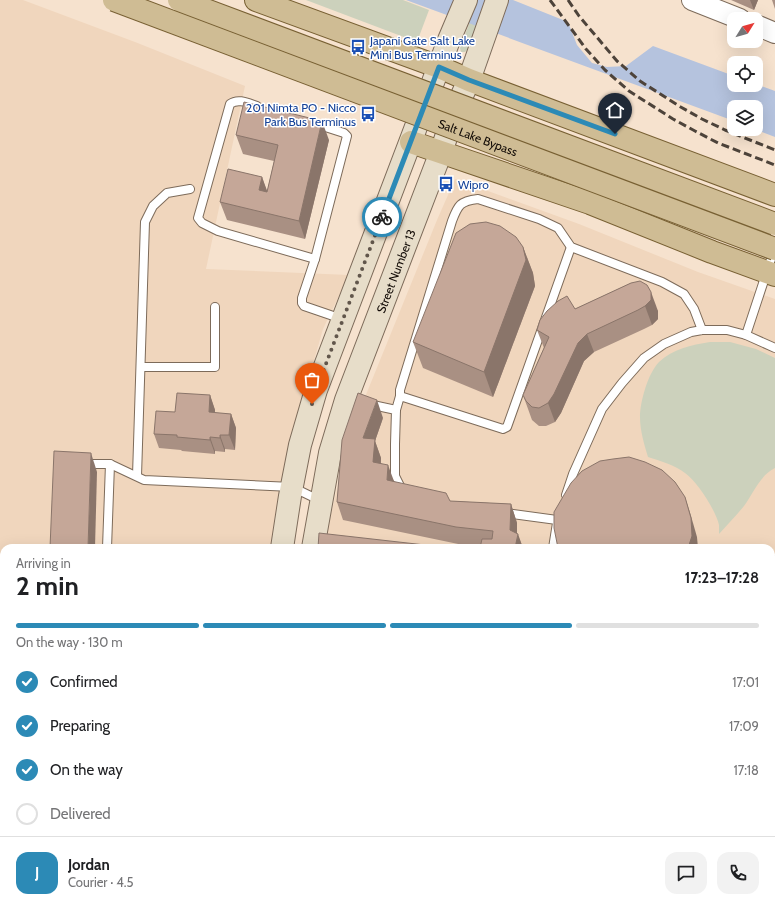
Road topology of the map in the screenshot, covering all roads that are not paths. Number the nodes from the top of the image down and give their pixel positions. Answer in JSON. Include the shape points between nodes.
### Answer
{"nodes":[{"id":1,"x":114,"y":0,"type":"edge"},
{"id":2,"x":179,"y":0,"type":"edge"},
{"id":3,"x":256,"y":0,"type":"edge"},
{"id":4,"x":466,"y":0,"type":"edge"},
{"id":5,"x":498,"y":0,"type":"edge"},
{"id":6,"x":692,"y":0,"type":"edge"},
{"id":7,"x":727,"y":14,"type":"edge"},
{"id":8,"x":763,"y":28,"type":"edge"},
{"id":9,"x":775,"y":33,"type":"edge"},
{"id":10,"x":439,"y":67,"type":"junction"},
{"id":11,"x":469,"y":80,"type":"junction"},
{"id":12,"x":262,"y":108,"type":"edge"},
{"id":13,"x":307,"y":122,"type":"edge"},
{"id":14,"x":411,"y":142,"type":"junction"},
{"id":15,"x":441,"y":152,"type":"junction"},
{"id":16,"x":190,"y":189,"type":"dead end"},
{"id":17,"x":775,"y":195,"type":"edge"},
{"id":18,"x":775,"y":224,"type":"edge"},
{"id":19,"x":571,"y":247,"type":"junction"},
{"id":20,"x":775,"y":248,"type":"edge"},
{"id":21,"x":314,"y":259,"type":"junction"},
{"id":22,"x":771,"y":273,"type":"edge"},
{"id":23,"x":215,"y":307,"type":"dead end"},
{"id":24,"x":343,"y":320,"type":"junction"},
{"id":25,"x":702,"y":330,"type":"junction"},
{"id":26,"x":746,"y":335,"type":"junction"},
{"id":27,"x":775,"y":348,"type":"edge"},
{"id":28,"x":141,"y":366,"type":"junction"},
{"id":29,"x":400,"y":396,"type":"junction"},
{"id":30,"x":353,"y":401,"type":"junction"},
{"id":31,"x":396,"y":410,"type":"junction"},
{"id":32,"x":78,"y":464,"type":"edge"},
{"id":33,"x":110,"y":464,"type":"junction"},
{"id":34,"x":137,"y":476,"type":"junction"},
{"id":35,"x":292,"y":487,"type":"junction"},
{"id":36,"x":409,"y":494,"type":"edge"},
{"id":37,"x":564,"y":500,"type":"edge"},
{"id":38,"x":321,"y":501,"type":"junction"},
{"id":39,"x":495,"y":512,"type":"edge"},
{"id":40,"x":317,"y":538,"type":"edge"},
{"id":41,"x":107,"y":544,"type":"edge"},
{"id":42,"x":283,"y":544,"type":"edge"},
{"id":43,"x":554,"y":544,"type":"edge"}],
"edges":[{"from":1,"to":20,"type":"main road","name":"Salt Lake Bypass","bridge":true},
{"from":2,"to":18,"type":"main road","bridge":true},
{"from":3,"to":10,"type":"main road"},
{"from":4,"to":10,"type":"main road"},
{"from":5,"to":11,"type":"main road","name":"Street Number 13"},
{"from":6,"to":7,"type":"street"},
{"from":8,"to":9,"type":"street"},
{"from":10,"to":11,"type":"main road"},
{"from":10,"to":14,"type":"main road"},
{"from":11,"to":15,"type":"main road","name":"Street Number 13"},
{"from":11,"to":17,"type":"main road"},
{"from":12,"to":21,"type":"lane","via":[[239,100],[230,104],[198,218],[202,223],[218,231]]},
{"from":13,"to":21,"type":"lane","via":[[347,136]]},
{"from":14,"to":15,"type":"main road"},
{"from":14,"to":24,"type":"main road"},
{"from":15,"to":22,"type":"main road","via":[[590,203]]},
{"from":15,"to":30,"type":"main road","name":"Street Number 13"},
{"from":16,"to":28,"type":"lane","via":[[168,193],[153,206],[145,222]]},
{"from":19,"to":25,"type":"lane","via":[[662,282],[684,294],[694,309]]},
{"from":19,"to":29,"type":"lane","via":[[506,428]]},
{"from":19,"to":29,"type":"lane","via":[[558,228],[539,219],[478,199],[468,200],[458,207]]},
{"from":20,"to":22,"type":"lane"},
{"from":21,"to":24,"type":"lane","via":[[302,303],[304,306]]},
{"from":22,"to":26,"type":"lane"},
{"from":23,"to":28,"type":"lane","via":[[215,367]]},
{"from":24,"to":35,"type":"main road","via":[[316,390],[300,445]]},
{"from":25,"to":26,"type":"lane","via":[[727,330]]},
{"from":25,"to":37,"type":"lane","via":[[664,344],[644,358],[622,383],[602,409]]},
{"from":26,"to":27,"type":"lane"},
{"from":28,"to":34,"type":"lane"},
{"from":29,"to":31,"type":"lane"},
{"from":30,"to":31,"type":"lane"},
{"from":30,"to":38,"type":"main road","name":"Street Number 13","via":[[330,453]]},
{"from":31,"to":36,"type":"lane","via":[[395,476],[402,490]]},
{"from":32,"to":33,"type":"lane"},
{"from":33,"to":34,"type":"lane"},
{"from":33,"to":41,"type":"lane"},
{"from":34,"to":35,"type":"lane","via":[[144,480]]},
{"from":35,"to":38,"type":"lane"},
{"from":35,"to":42,"type":"main road"},
{"from":38,"to":40,"type":"main road","name":"Street Number 13"},
{"from":39,"to":43,"type":"lane","via":[[558,517]]}]}
